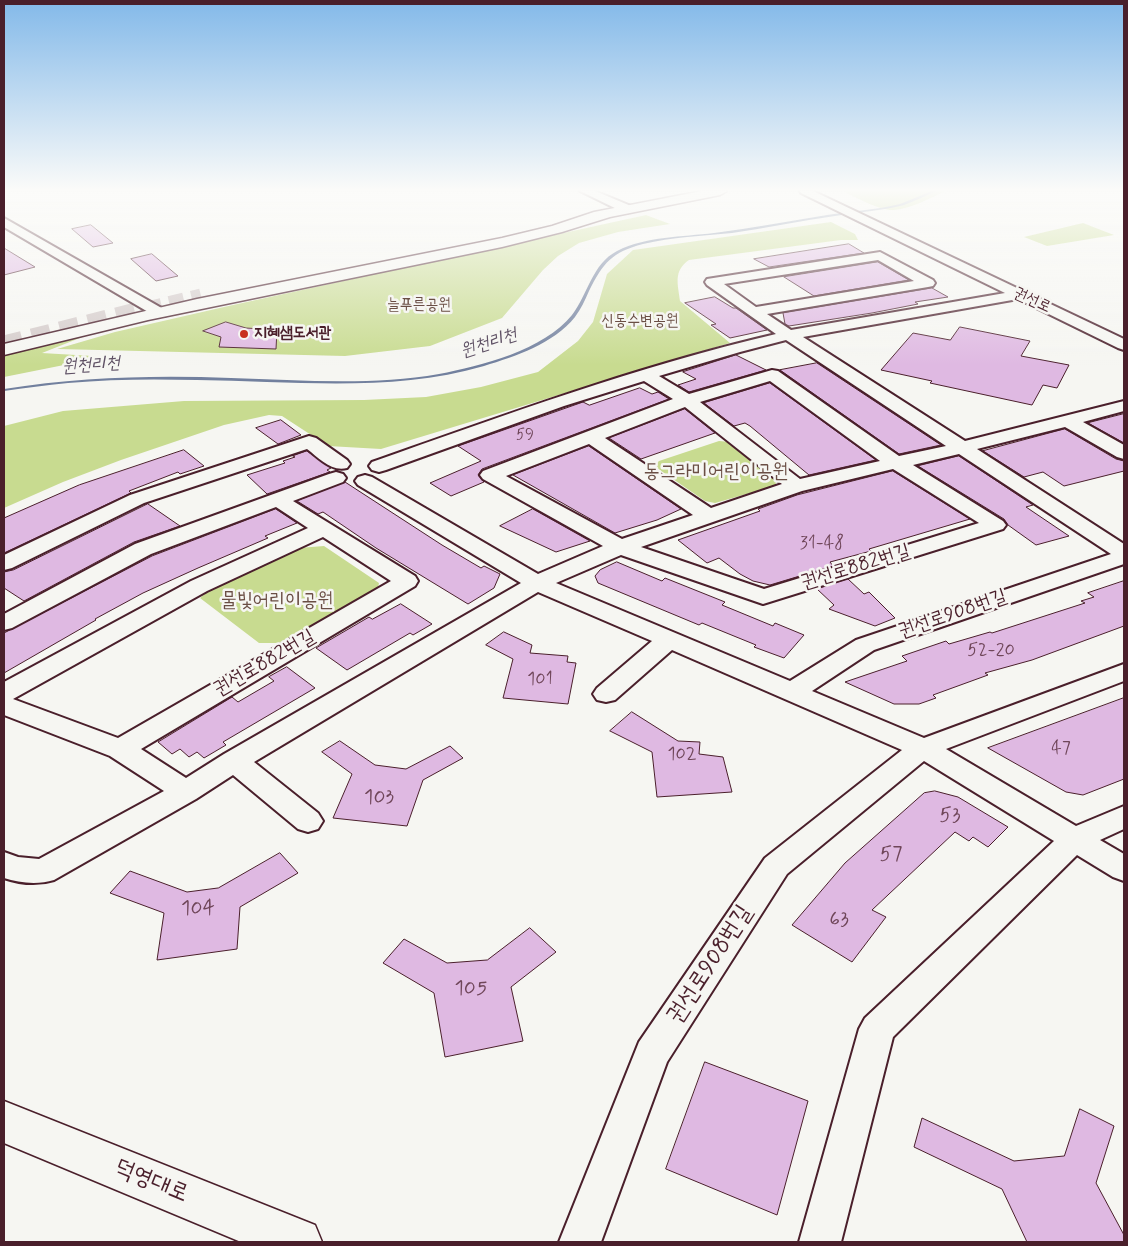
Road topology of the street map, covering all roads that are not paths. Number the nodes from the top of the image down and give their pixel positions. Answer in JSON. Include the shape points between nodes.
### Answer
{"nodes":[{"id":1,"x":49,"y":249,"type":"edge"},
{"id":2,"x":431,"y":249,"type":"edge"},
{"id":3,"x":466,"y":249,"type":"edge"},
{"id":4,"x":925,"y":249,"type":"edge"},
{"id":5,"x":165,"y":295,"type":"tunnel mouth"},
{"id":6,"x":1019,"y":295,"type":"junction"},
{"id":7,"x":201,"y":296,"type":"tunnel mouth"},
{"id":8,"x":137,"y":302,"type":"junction"},
{"id":9,"x":753,"y":312,"type":"junction"},
{"id":10,"x":160,"y":313,"type":"junction"},
{"id":11,"x":789,"y":335,"type":"junction"},
{"id":12,"x":4,"y":337,"type":"edge"},
{"id":13,"x":1124,"y":344,"type":"edge"},
{"id":14,"x":4,"y":350,"type":"edge"},
{"id":15,"x":647,"y":376,"type":"junction"},
{"id":16,"x":687,"y":400,"type":"junction"},
{"id":17,"x":1124,"y":406,"type":"edge"},
{"id":18,"x":1066,"y":420,"type":"junction"},
{"id":19,"x":590,"y":436,"type":"junction"},
{"id":20,"x":961,"y":448,"type":"junction"},
{"id":21,"x":1124,"y":453,"type":"edge"},
{"id":22,"x":896,"y":463,"type":"junction"},
{"id":23,"x":356,"y":468,"type":"junction"},
{"id":24,"x":796,"y":486,"type":"junction"},
{"id":25,"x":277,"y":499,"type":"junction"},
{"id":26,"x":709,"y":516,"type":"junction"},
{"id":27,"x":323,"y":529,"type":"junction"},
{"id":28,"x":620,"y":547,"type":"junction"},
{"id":29,"x":1124,"y":553,"type":"edge"},
{"id":30,"x":1124,"y":557,"type":"edge"},
{"id":31,"x":4,"y":563,"type":"edge"},
{"id":32,"x":537,"y":583,"type":"junction"},
{"id":33,"x":4,"y":623,"type":"edge"},
{"id":34,"x":670,"y":639,"type":"junction"},
{"id":35,"x":1124,"y":672,"type":"edge"},
{"id":36,"x":792,"y":692,"type":"junction"},
{"id":37,"x":4,"y":693,"type":"edge"},
{"id":38,"x":606,"y":694,"type":"dead end"},
{"id":39,"x":4,"y":705,"type":"edge"},
{"id":40,"x":924,"y":748,"type":"junction"},
{"id":41,"x":120,"y":749,"type":"junction"},
{"id":42,"x":234,"y":761,"type":"junction"},
{"id":43,"x":186,"y":792,"type":"junction"},
{"id":44,"x":1124,"y":817,"type":"edge"},
{"id":45,"x":308,"y":821,"type":"dead end"},
{"id":46,"x":1075,"y":839,"type":"junction"},
{"id":47,"x":8,"y":867,"type":"edge"},
{"id":48,"x":1124,"y":869,"type":"edge"},
{"id":49,"x":4,"y":1122,"type":"edge"},
{"id":50,"x":298,"y":1242,"type":"edge"},
{"id":51,"x":580,"y":1242,"type":"edge"},
{"id":52,"x":820,"y":1242,"type":"edge"}],
"edges":[{"from":1,"to":8,"type":"street"},
{"from":2,"to":7,"type":"main road"},
{"from":3,"to":10,"type":"main road"},
{"from":4,"to":6,"type":"street","name":"권선로"},
{"from":5,"to":8,"type":"main road"},
{"from":6,"to":11,"type":"street"},
{"from":6,"to":13,"type":"street","name":"권선로"},
{"from":8,"to":10,"type":"street"},
{"from":8,"to":12,"type":"main road"},
{"from":9,"to":9,"type":"street","via":[[712,282],[880,256],[928,283]]},
{"from":9,"to":11,"type":"street"},
{"from":10,"to":14,"type":"main road"},
{"from":11,"to":15,"type":"street","via":[[734,348]]},
{"from":11,"to":20,"type":"street"},
{"from":15,"to":16,"type":"street"},
{"from":15,"to":23,"type":"street"},
{"from":16,"to":19,"type":"street","name":"권선로882번길"},
{"from":16,"to":22,"type":"street","name":"권선로882번길","via":[[772,375]]},
{"from":16,"to":24,"type":"street"},
{"from":17,"to":18,"type":"street"},
{"from":18,"to":20,"type":"street"},
{"from":18,"to":21,"type":"street"},
{"from":19,"to":26,"type":"street"},
{"from":19,"to":28,"type":"street","name":"권선로882번길","via":[[490,475]]},
{"from":20,"to":22,"type":"street"},
{"from":20,"to":29,"type":"street"},
{"from":22,"to":24,"type":"street"},
{"from":22,"to":28,"type":"street","name":"권선로882번길","via":[[996,525],[763,597]]},
{"from":23,"to":25,"type":"street"},
{"from":23,"to":31,"type":"street","via":[[309,442],[137,500]]},
{"from":23,"to":32,"type":"street"},
{"from":24,"to":26,"type":"street"},
{"from":25,"to":27,"type":"street"},
{"from":25,"to":33,"type":"street","via":[[143,549]]},
{"from":26,"to":28,"type":"street"},
{"from":27,"to":37,"type":"street","via":[[199,586]]},
{"from":27,"to":41,"type":"street","name":"권선로882번길","via":[[407,581]]},
{"from":28,"to":32,"type":"street"},
{"from":30,"to":36,"type":"street","name":"권선로908번길","via":[[865,645]]},
{"from":32,"to":34,"type":"street"},
{"from":32,"to":42,"type":"street"},
{"from":34,"to":36,"type":"street"},
{"from":34,"to":38,"type":"street"},
{"from":35,"to":40,"type":"street","name":"권선로908번길"},
{"from":36,"to":40,"type":"street"},
{"from":39,"to":41,"type":"street"},
{"from":40,"to":46,"type":"street"},
{"from":40,"to":51,"type":"street","name":"권선로908번길","via":[[776,866],[652,1054]]},
{"from":41,"to":43,"type":"street"},
{"from":42,"to":43,"type":"street"},
{"from":42,"to":45,"type":"street"},
{"from":43,"to":47,"type":"street","via":[[42,871]]},
{"from":44,"to":46,"type":"street"},
{"from":46,"to":48,"type":"street"},
{"from":46,"to":52,"type":"street","via":[[877,1029]]},
{"from":49,"to":50,"type":"main road","name":"덕영대로"}]}
